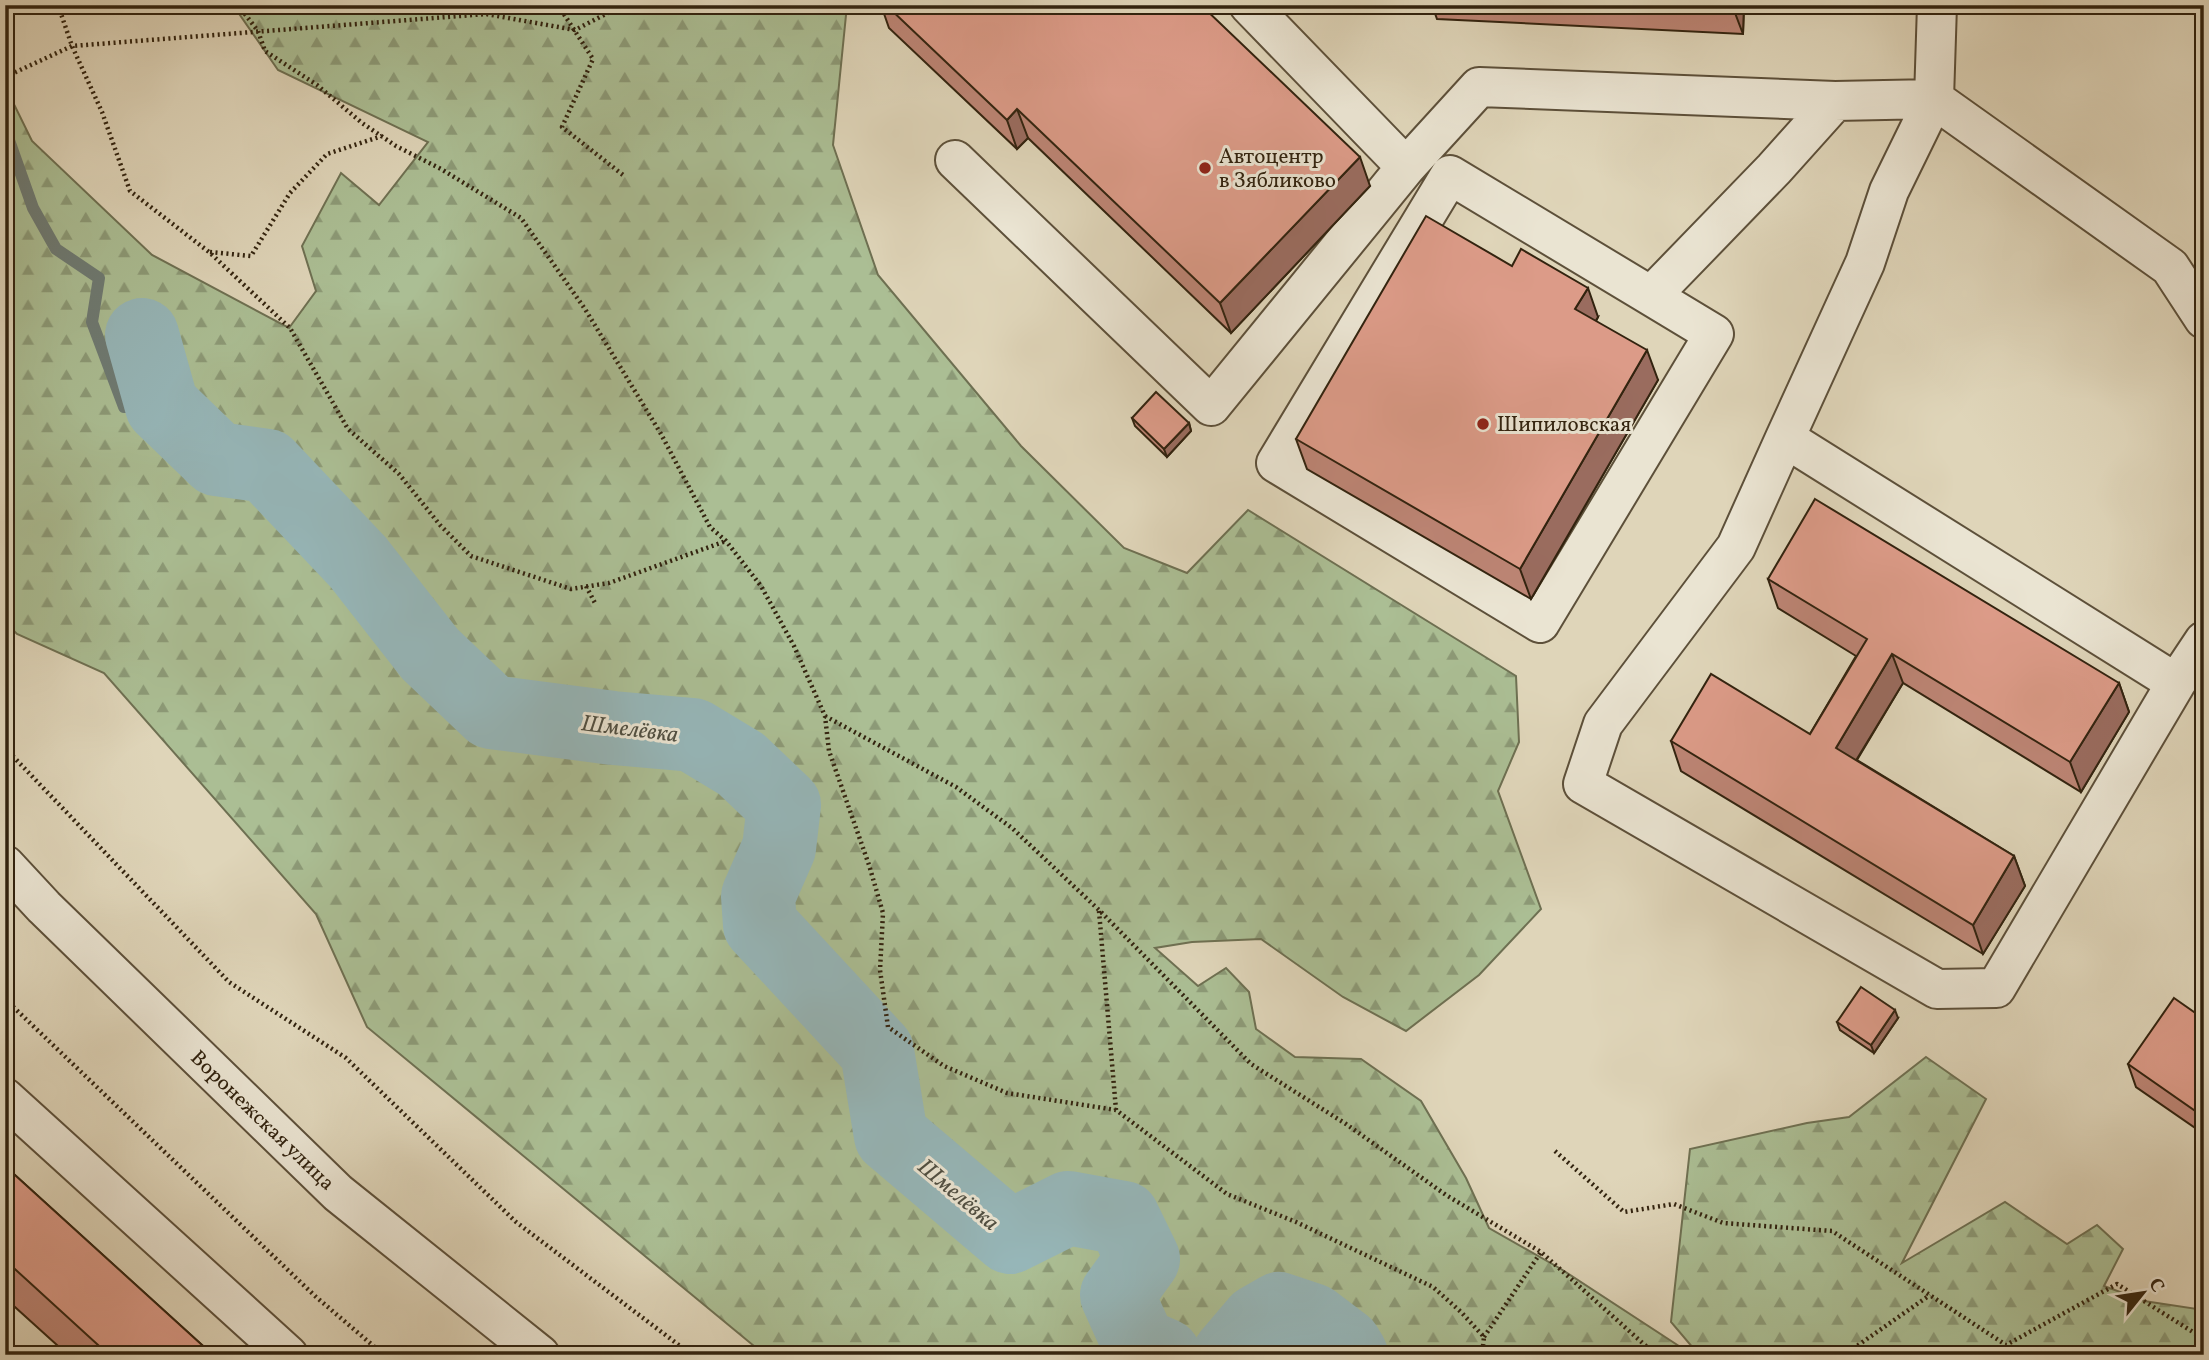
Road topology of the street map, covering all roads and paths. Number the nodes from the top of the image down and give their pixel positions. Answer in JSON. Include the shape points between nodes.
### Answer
{"nodes":[{"id":1,"x":58,"y":5,"type":"edge"},
{"id":2,"x":238,"y":5,"type":"edge"},
{"id":3,"x":558,"y":5,"type":"edge"},
{"id":4,"x":622,"y":5,"type":"edge"},
{"id":5,"x":1250,"y":5,"type":"edge"},
{"id":6,"x":1937,"y":5,"type":"edge"},
{"id":7,"x":575,"y":30,"type":"junction"},
{"id":8,"x":258,"y":31,"type":"junction"},
{"id":9,"x":72,"y":46,"type":"junction"},
{"id":10,"x":5,"y":77,"type":"edge"},
{"id":11,"x":1934,"y":99,"type":"junction"},
{"id":12,"x":1835,"y":101,"type":"junction"},
{"id":13,"x":382,"y":136,"type":"junction"},
{"id":14,"x":956,"y":160,"type":"dead end"},
{"id":15,"x":1406,"y":167,"type":"junction"},
{"id":16,"x":623,"y":174,"type":"dead end"},
{"id":17,"x":209,"y":252,"type":"junction"},
{"id":18,"x":1651,"y":296,"type":"junction"},
{"id":19,"x":2204,"y":318,"type":"edge"},
{"id":20,"x":1786,"y":439,"type":"junction"},
{"id":21,"x":726,"y":541,"type":"junction"},
{"id":22,"x":586,"y":586,"type":"junction"},
{"id":23,"x":595,"y":603,"type":"dead end"},
{"id":24,"x":2204,"y":640,"type":"edge"},
{"id":25,"x":2176,"y":683,"type":"junction"},
{"id":26,"x":825,"y":716,"type":"junction"},
{"id":27,"x":5,"y":748,"type":"edge"},
{"id":28,"x":5,"y":865,"type":"edge"},
{"id":29,"x":1099,"y":910,"type":"junction"},
{"id":30,"x":5,"y":999,"type":"edge"},
{"id":31,"x":5,"y":1098,"type":"edge"},
{"id":32,"x":1116,"y":1110,"type":"junction"},
{"id":33,"x":1555,"y":1151,"type":"dead end"},
{"id":34,"x":1541,"y":1252,"type":"junction"},
{"id":35,"x":1930,"y":1295,"type":"junction"},
{"id":36,"x":1484,"y":1337,"type":"junction"},
{"id":37,"x":2204,"y":1339,"type":"edge"},
{"id":38,"x":288,"y":1355,"type":"edge"},
{"id":39,"x":384,"y":1355,"type":"edge"},
{"id":40,"x":540,"y":1355,"type":"edge"},
{"id":41,"x":692,"y":1355,"type":"edge"},
{"id":42,"x":1482,"y":1355,"type":"edge"},
{"id":43,"x":1656,"y":1355,"type":"edge"},
{"id":44,"x":1844,"y":1355,"type":"edge"}],
"edges":[{"from":1,"to":9,"type":"path"},
{"from":2,"to":8,"type":"path"},
{"from":3,"to":7,"type":"path"},
{"from":4,"to":7,"type":"path"},
{"from":5,"to":15,"type":"street"},
{"from":6,"to":11,"type":"street"},
{"from":7,"to":8,"type":"path","via":[[486,14]]},
{"from":7,"to":16,"type":"path","via":[[593,59],[562,127]]},
{"from":8,"to":9,"type":"path"},
{"from":8,"to":13,"type":"path","via":[[265,51]]},
{"from":9,"to":10,"type":"path"},
{"from":9,"to":17,"type":"path","via":[[130,191]]},
{"from":11,"to":12,"type":"street"},
{"from":11,"to":19,"type":"street","via":[[2169,267]]},
{"from":11,"to":20,"type":"street","via":[[1888,191],[1865,263]]},
{"from":12,"to":15,"type":"street","via":[[1479,87]]},
{"from":12,"to":18,"type":"street"},
{"from":13,"to":17,"type":"path","via":[[327,154],[290,192],[251,256]]},
{"from":13,"to":21,"type":"path","via":[[521,218],[585,309],[661,434],[710,527]]},
{"from":14,"to":15,"type":"street","via":[[1211,406]]},
{"from":17,"to":22,"type":"path","via":[[290,328],[348,429],[399,474],[471,556],[572,589]]},
{"from":18,"to":18,"type":"street","via":[[1714,334],[1540,623],[1276,463],[1450,174]]},
{"from":20,"to":25,"type":"street"},
{"from":20,"to":25,"type":"street","via":[[1735,547],[1603,724],[1583,784],[1937,989],[1996,988]]},
{"from":21,"to":22,"type":"path","via":[[609,583]]},
{"from":21,"to":26,"type":"path","via":[[761,586]]},
{"from":22,"to":23,"type":"path"},
{"from":24,"to":25,"type":"street"},
{"from":26,"to":29,"type":"path","via":[[956,787],[1012,828]]},
{"from":26,"to":32,"type":"path","via":[[829,751],[883,913],[880,970],[888,1027],[944,1066],[1007,1093]]},
{"from":27,"to":41,"type":"path","via":[[229,982],[346,1058],[516,1222]]},
{"from":28,"to":40,"type":"street","name":"Воронежская улица","via":[[338,1193]]},
{"from":29,"to":32,"type":"path"},
{"from":29,"to":34,"type":"path","via":[[1251,1064],[1446,1195]]},
{"from":30,"to":39,"type":"path","via":[[315,1296]]},
{"from":31,"to":38,"type":"street"},
{"from":32,"to":36,"type":"path","via":[[1227,1194],[1433,1287]]},
{"from":33,"to":35,"type":"path","via":[[1624,1212],[1674,1203],[1723,1223],[1832,1230]]},
{"from":34,"to":36,"type":"path"},
{"from":34,"to":43,"type":"path"},
{"from":35,"to":37,"type":"path","via":[[2006,1345],[2117,1284]]},
{"from":35,"to":44,"type":"path"},
{"from":36,"to":42,"type":"path"}]}
